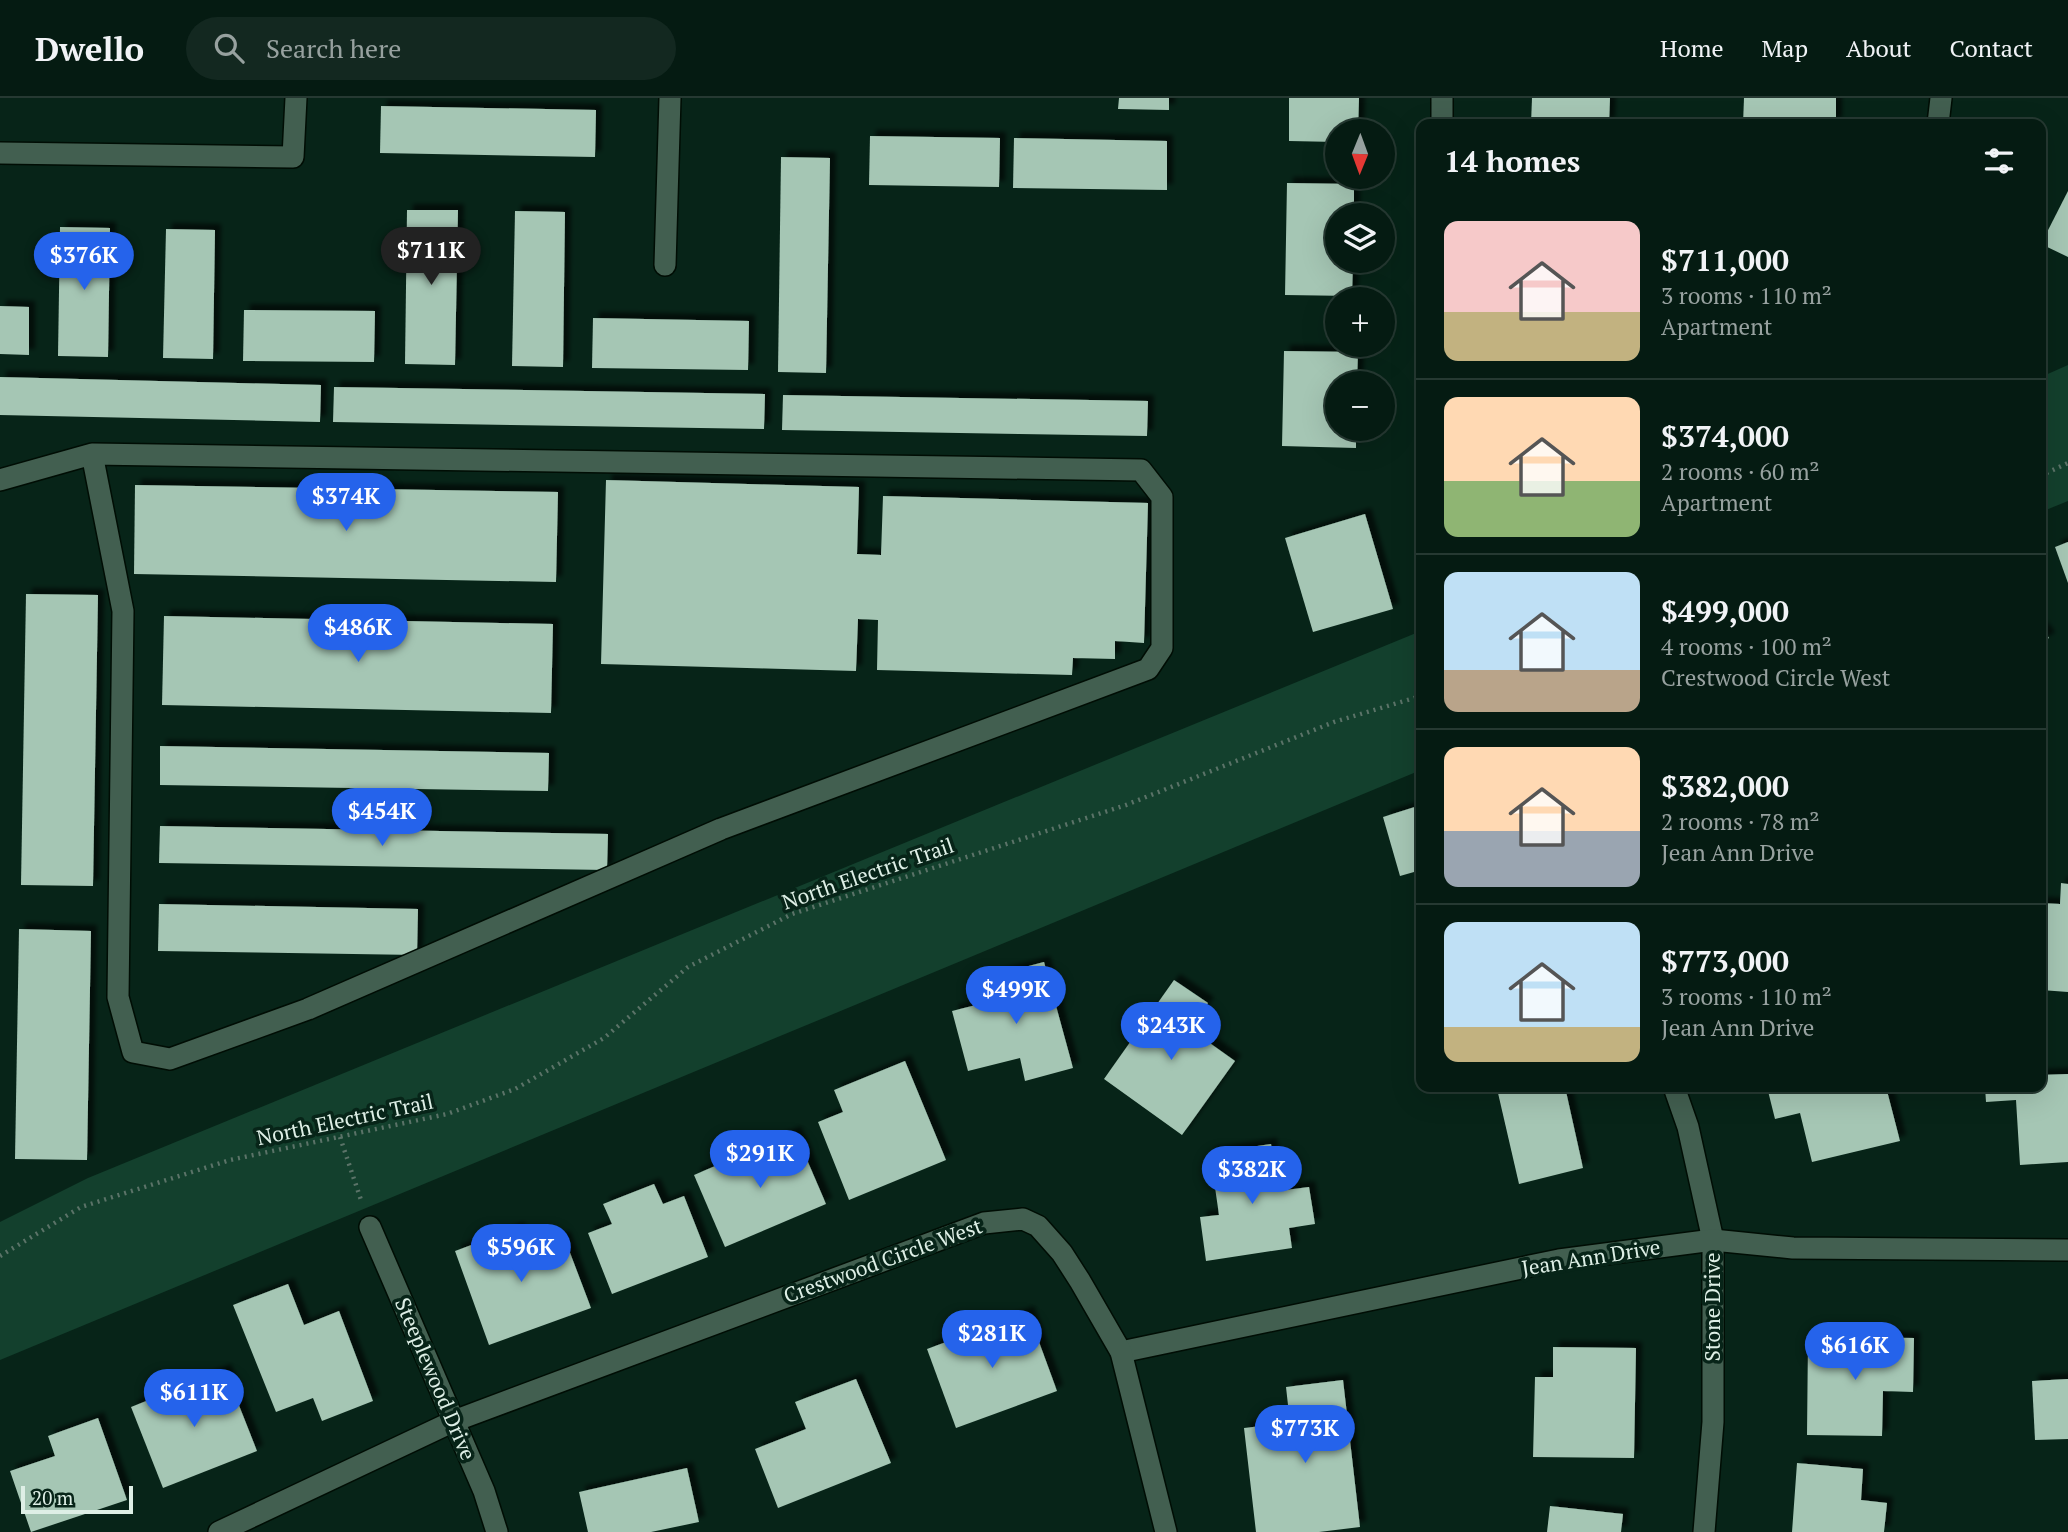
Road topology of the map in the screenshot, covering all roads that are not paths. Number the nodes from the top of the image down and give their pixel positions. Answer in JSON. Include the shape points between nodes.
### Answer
{"nodes":[{"id":1,"x":296,"y":98,"type":"edge"},
{"id":2,"x":670,"y":98,"type":"edge"},
{"id":3,"x":1442,"y":98,"type":"edge"},
{"id":4,"x":1941,"y":98,"type":"edge"},
{"id":5,"x":1442,"y":119,"type":"edge"},
{"id":6,"x":1939,"y":119,"type":"edge"},
{"id":7,"x":0,"y":153,"type":"edge"},
{"id":8,"x":665,"y":265,"type":"dead end"},
{"id":9,"x":92,"y":454,"type":"junction"},
{"id":10,"x":0,"y":480,"type":"edge"},
{"id":11,"x":1676,"y":1092,"type":"edge"},
{"id":12,"x":370,"y":1227,"type":"road end"},
{"id":13,"x":1713,"y":1240,"type":"junction"},
{"id":14,"x":2068,"y":1250,"type":"edge"},
{"id":15,"x":1121,"y":1352,"type":"junction"},
{"id":16,"x":454,"y":1422,"type":"junction"},
{"id":17,"x":219,"y":1532,"type":"edge"},
{"id":18,"x":497,"y":1532,"type":"edge"},
{"id":19,"x":1166,"y":1532,"type":"edge"},
{"id":20,"x":1704,"y":1532,"type":"edge"}],
"edges":[{"from":1,"to":7,"type":"street","via":[[293,157]]},
{"from":2,"to":8,"type":"street"},
{"from":3,"to":5,"type":"street"},
{"from":4,"to":6,"type":"street"},
{"from":9,"to":9,"type":"street","via":[[1140,470],[1162,497],[1162,648],[1148,669],[721,829],[307,1009],[170,1059],[133,1052],[118,997],[123,611]]},
{"from":9,"to":10,"type":"street"},
{"from":11,"to":13,"type":"street","name":"Stone Drive"},
{"from":12,"to":16,"type":"street","name":"Steeplewood Drive"},
{"from":13,"to":14,"type":"street","name":"Jean Ann Drive","via":[[1793,1248]]},
{"from":13,"to":15,"type":"street","name":"Jean Ann Drive","via":[[1559,1260]]},
{"from":13,"to":20,"type":"street","name":"Stone Drive","via":[[1713,1422]]},
{"from":15,"to":16,"type":"street","name":"Crestwood Circle West","via":[[1062,1253],[1038,1226],[1023,1219],[984,1223]]},
{"from":15,"to":19,"type":"street","name":"Crestwood Circle West"},
{"from":16,"to":17,"type":"street","name":"Crestwood Circle West"},
{"from":16,"to":18,"type":"street","name":"Steeplewood Drive"}]}
